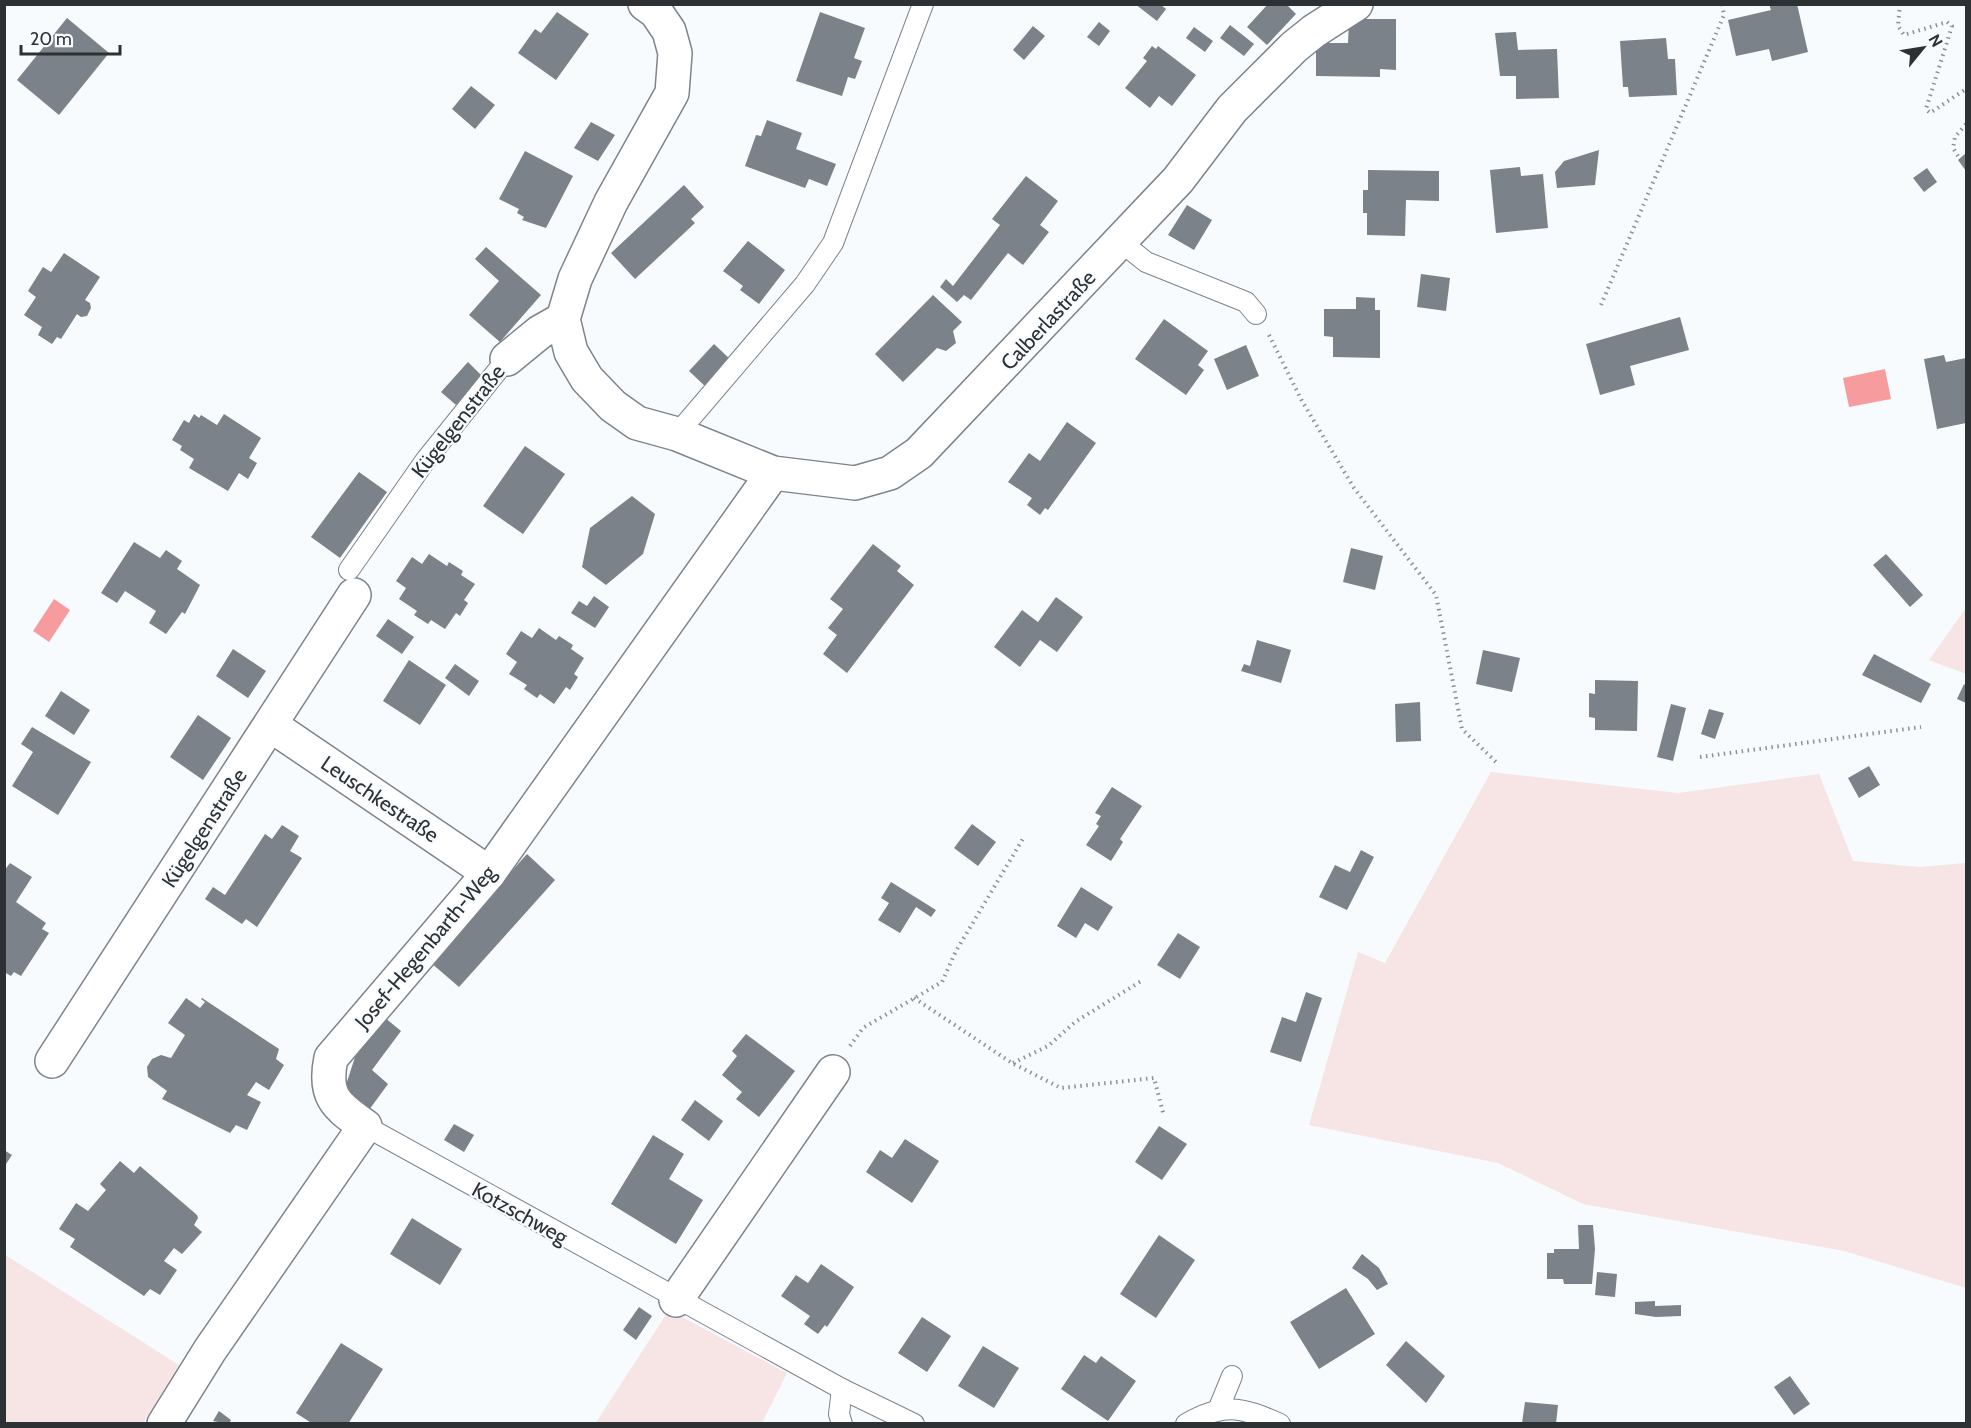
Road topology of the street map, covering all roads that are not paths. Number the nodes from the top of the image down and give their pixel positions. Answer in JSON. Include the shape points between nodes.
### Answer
{"nodes":[{"id":1,"x":645,"y":4,"type":"edge"},
{"id":2,"x":923,"y":4,"type":"edge"},
{"id":3,"x":1356,"y":4,"type":"edge"},
{"id":4,"x":1121,"y":242,"type":"junction"},
{"id":5,"x":1256,"y":314,"type":"road end"},
{"id":6,"x":564,"y":319,"type":"junction"},
{"id":7,"x":507,"y":359,"type":"joint"},
{"id":8,"x":677,"y":434,"type":"junction"},
{"id":9,"x":773,"y":474,"type":"junction"},
{"id":10,"x":352,"y":582,"type":"joint"},
{"id":11,"x":272,"y":726,"type":"junction"},
{"id":12,"x":489,"y":873,"type":"junction"},
{"id":13,"x":52,"y":1061,"type":"dead end"},
{"id":14,"x":833,"y":1072,"type":"road end"},
{"id":15,"x":364,"y":1126,"type":"junction"},
{"id":16,"x":676,"y":1300,"type":"junction"},
{"id":17,"x":1232,"y":1376,"type":"dead end"},
{"id":18,"x":843,"y":1389,"type":"junction"},
{"id":19,"x":1218,"y":1410,"type":"junction"},
{"id":20,"x":164,"y":1424,"type":"edge"},
{"id":21,"x":842,"y":1424,"type":"edge"},
{"id":22,"x":914,"y":1424,"type":"edge"},
{"id":23,"x":1186,"y":1424,"type":"edge"},
{"id":24,"x":1280,"y":1424,"type":"edge"}],
"edges":[{"from":1,"to":6,"type":"street","name":"Calberlastraße","via":[[669,31],[675,53],[672,93],[611,202],[575,279]]},
{"from":2,"to":8,"type":"lane","via":[[833,243],[805,284]]},
{"from":3,"to":4,"type":"street","name":"Calberlastraße","via":[[1294,47],[1240,101],[1178,180]]},
{"from":4,"to":5,"type":"lane","via":[[1146,262],[1246,302]]},
{"from":4,"to":9,"type":"street","name":"Calberlastraße","via":[[920,453],[890,473],[855,483]]},
{"from":6,"to":7,"type":"street","name":"Kügelgenstraße","via":[[540,332]]},
{"from":6,"to":8,"type":"street","name":"Calberlastraße","via":[[571,351],[587,379],[637,423]]},
{"from":7,"to":10,"type":"lane","name":"Kügelgenstraße","via":[[425,460]]},
{"from":8,"to":9,"type":"street","name":"Calberlastraße"},
{"from":9,"to":12,"type":"street","name":"Josef-Hegenbarth-Weg"},
{"from":10,"to":11,"type":"street","name":"Kügelgenstraße"},
{"from":11,"to":12,"type":"street","name":"Leuschkestraße"},
{"from":11,"to":13,"type":"street","name":"Kügelgenstraße"},
{"from":12,"to":15,"type":"street","name":"Josef-Hegenbarth-Weg","via":[[331,1058],[327,1075],[337,1107]]},
{"from":14,"to":16,"type":"street"},
{"from":15,"to":16,"type":"lane","name":"Kotzschweg"},
{"from":15,"to":20,"type":"street","via":[[210,1350]]},
{"from":16,"to":18,"type":"lane","name":"Kotzschweg"},
{"from":17,"to":19,"type":"lane"},
{"from":18,"to":21,"type":"lane","via":[[839,1413]]},
{"from":18,"to":22,"type":"lane","name":"Kotzschweg"},
{"from":19,"to":23,"type":"lane"},
{"from":19,"to":24,"type":"lane","via":[[1248,1409]]}]}
